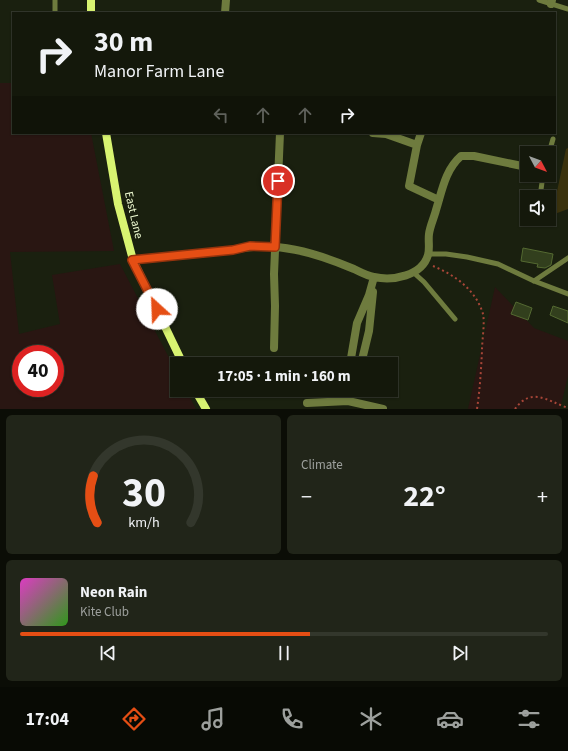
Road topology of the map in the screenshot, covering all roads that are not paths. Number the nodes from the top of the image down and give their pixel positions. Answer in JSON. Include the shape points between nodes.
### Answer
{"nodes":[{"id":1,"x":55,"y":0,"type":"edge"},
{"id":2,"x":91,"y":0,"type":"edge"},
{"id":3,"x":226,"y":0,"type":"edge"},
{"id":4,"x":539,"y":0,"type":"edge"},
{"id":5,"x":552,"y":2,"type":"edge"},
{"id":6,"x":568,"y":9,"type":"edge"},
{"id":7,"x":55,"y":12,"type":"edge"},
{"id":8,"x":91,"y":12,"type":"edge"},
{"id":9,"x":226,"y":12,"type":"edge"},
{"id":10,"x":106,"y":134,"type":"edge"},
{"id":11,"x":280,"y":134,"type":"edge"},
{"id":12,"x":386,"y":134,"type":"edge"},
{"id":13,"x":421,"y":134,"type":"edge"},
{"id":14,"x":553,"y":139,"type":"dead end"},
{"id":15,"x":417,"y":145,"type":"junction"},
{"id":16,"x":551,"y":146,"type":"edge"},
{"id":17,"x":520,"y":166,"type":"edge"},
{"id":18,"x":439,"y":200,"type":"junction"},
{"id":19,"x":275,"y":247,"type":"junction"},
{"id":20,"x":428,"y":254,"type":"junction"},
{"id":21,"x":568,"y":258,"type":"edge"},
{"id":22,"x":132,"y":260,"type":"junction"},
{"id":23,"x":414,"y":273,"type":"junction"},
{"id":24,"x":374,"y":277,"type":"junction"},
{"id":25,"x":534,"y":281,"type":"junction"},
{"id":26,"x":568,"y":294,"type":"edge"},
{"id":27,"x":455,"y":319,"type":"dead end"},
{"id":28,"x":274,"y":348,"type":"dead end"},
{"id":29,"x":180,"y":357,"type":"edge"},
{"id":30,"x":351,"y":357,"type":"edge"},
{"id":31,"x":363,"y":357,"type":"edge"},
{"id":32,"x":199,"y":397,"type":"edge"},
{"id":33,"x":349,"y":397,"type":"edge"},
{"id":34,"x":348,"y":401,"type":"junction"},
{"id":35,"x":307,"y":403,"type":"dead end"},
{"id":36,"x":206,"y":409,"type":"edge"},
{"id":37,"x":383,"y":409,"type":"edge"}],
"edges":[{"from":1,"to":7,"type":"lane"},
{"from":2,"to":8,"type":"street"},
{"from":3,"to":9,"type":"street"},
{"from":4,"to":5,"type":"lane"},
{"from":5,"to":6,"type":"lane"},
{"from":10,"to":22,"type":"street","name":"East Lane","via":[[118,204]]},
{"from":11,"to":19,"type":"street"},
{"from":12,"to":15,"type":"street"},
{"from":13,"to":15,"type":"street"},
{"from":14,"to":16,"type":"lane"},
{"from":15,"to":18,"type":"street","via":[[409,186]]},
{"from":17,"to":18,"type":"street","via":[[474,156],[461,156],[453,163]]},
{"from":18,"to":20,"type":"street","via":[[429,234]]},
{"from":19,"to":22,"type":"street","via":[[250,246]]},
{"from":19,"to":24,"type":"street","via":[[304,251]]},
{"from":19,"to":28,"type":"street"},
{"from":20,"to":23,"type":"street","via":[[424,263]]},
{"from":20,"to":25,"type":"lane","via":[[446,254],[498,264]]},
{"from":21,"to":25,"type":"lane"},
{"from":22,"to":29,"type":"street","name":"East Lane"},
{"from":23,"to":24,"type":"street","via":[[394,278]]},
{"from":23,"to":27,"type":"lane"},
{"from":24,"to":30,"type":"street","via":[[357,323]]},
{"from":24,"to":31,"type":"street","via":[[370,323]]},
{"from":25,"to":26,"type":"lane"},
{"from":32,"to":36,"type":"street"},
{"from":33,"to":34,"type":"street"},
{"from":34,"to":35,"type":"street"},
{"from":34,"to":37,"type":"street"}]}
